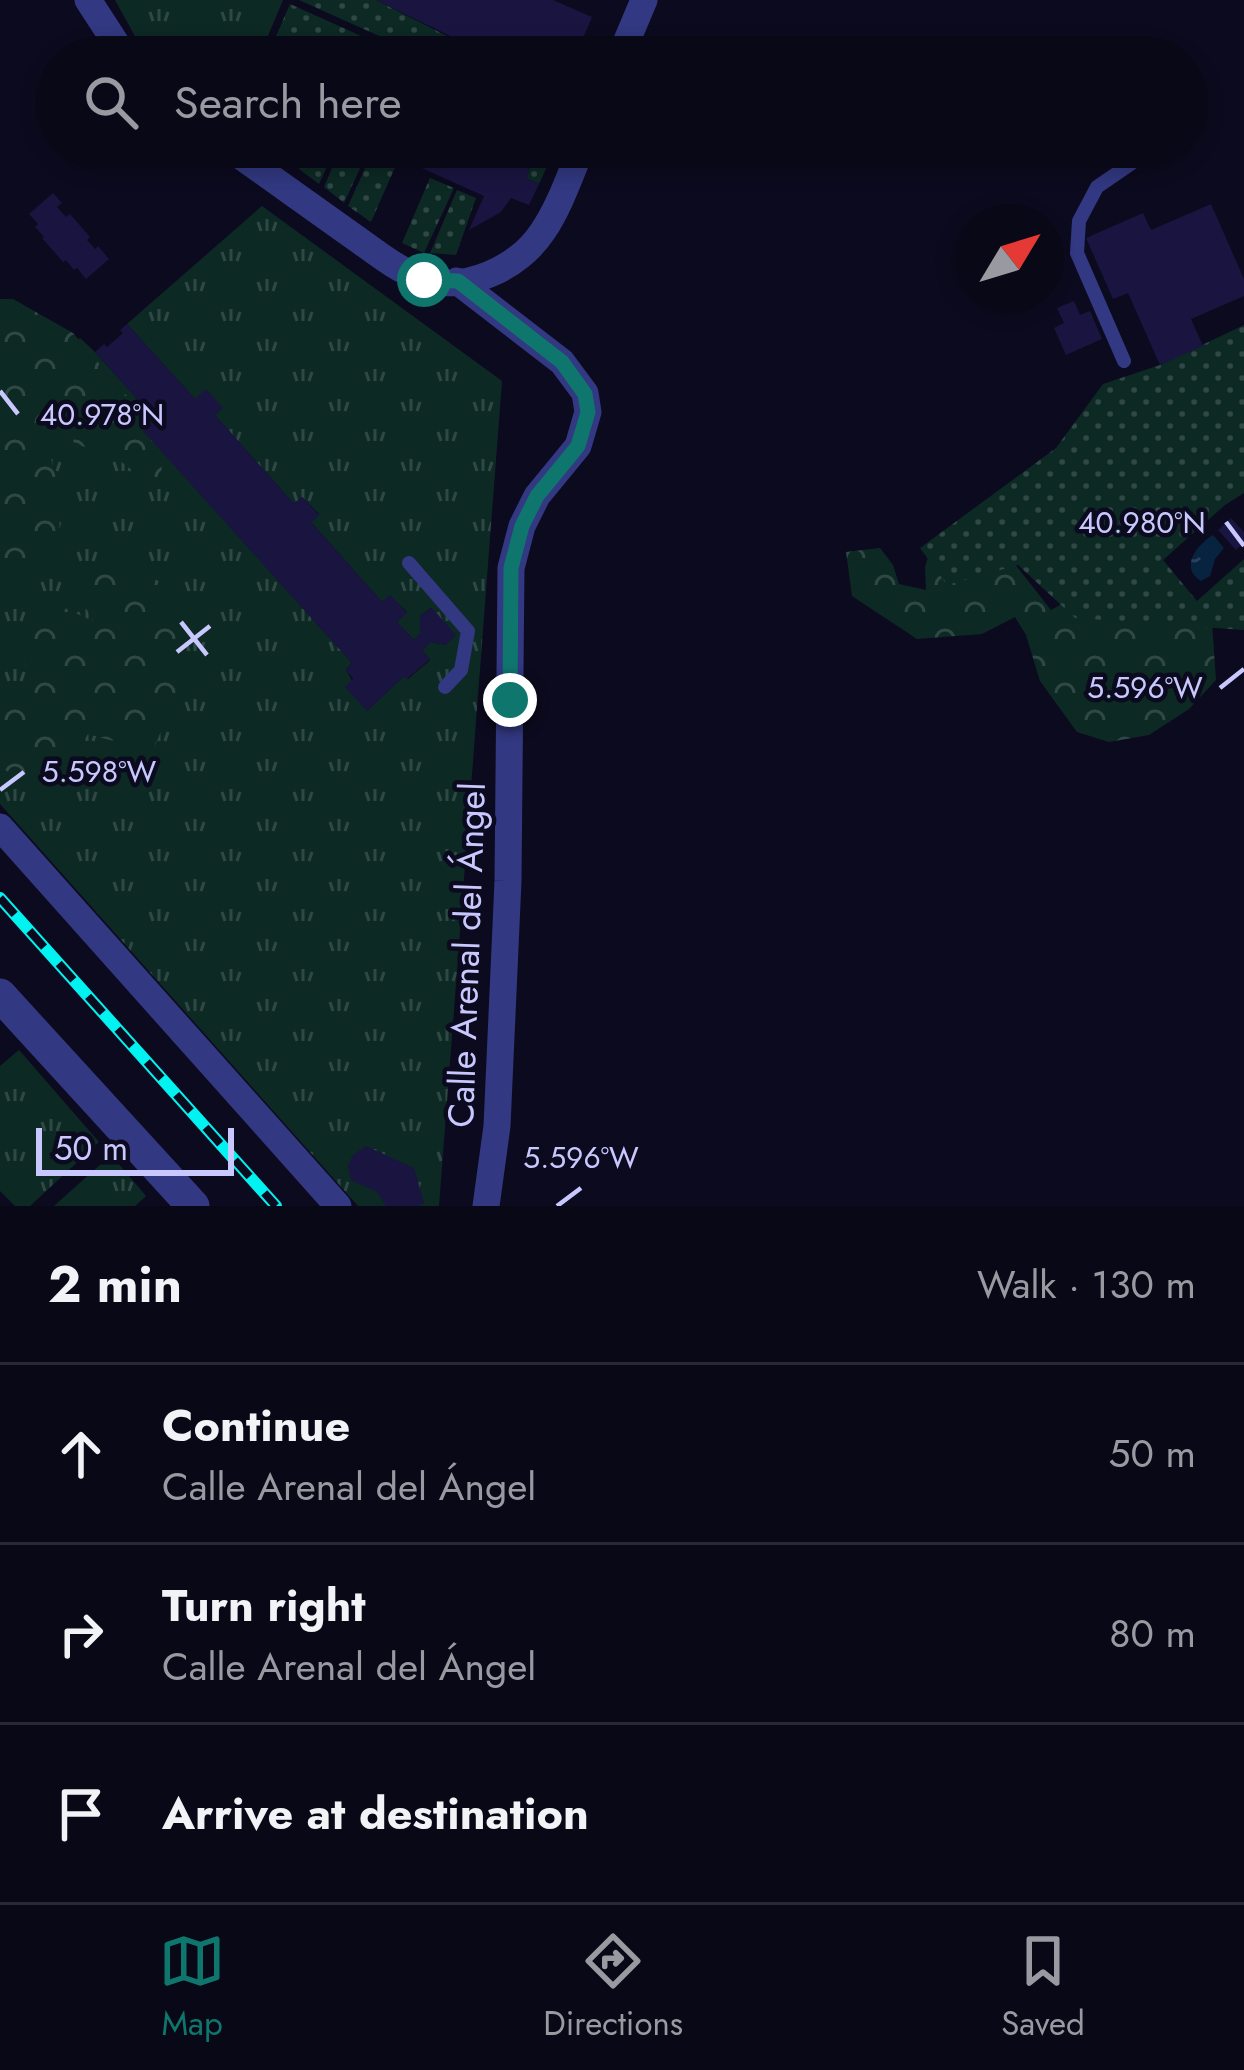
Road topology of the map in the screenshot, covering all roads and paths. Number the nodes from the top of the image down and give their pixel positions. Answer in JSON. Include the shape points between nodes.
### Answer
{"nodes":[{"id":1,"x":88,"y":0,"type":"edge"},
{"id":2,"x":644,"y":0,"type":"edge"},
{"id":3,"x":111,"y":36,"type":"edge"},
{"id":4,"x":629,"y":36,"type":"edge"},
{"id":5,"x":259,"y":168,"type":"edge"},
{"id":6,"x":573,"y":168,"type":"edge"},
{"id":7,"x":1125,"y":168,"type":"edge"},
{"id":8,"x":458,"y":281,"type":"junction"},
{"id":9,"x":1124,"y":361,"type":"dead end"},
{"id":10,"x":409,"y":563,"type":"dead end"},
{"id":11,"x":445,"y":687,"type":"dead end"},
{"id":12,"x":0,"y":827,"type":"edge"},
{"id":13,"x":0,"y":995,"type":"edge"},
{"id":14,"x":193,"y":1206,"type":"edge"},
{"id":15,"x":338,"y":1206,"type":"edge"},
{"id":16,"x":485,"y":1206,"type":"edge"}],
"edges":[{"from":1,"to":3,"type":"street"},
{"from":2,"to":4,"type":"street"},
{"from":5,"to":8,"type":"street","via":[[392,263],[424,280]]},
{"from":6,"to":8,"type":"street","via":[[522,256]]},
{"from":7,"to":9,"type":"lane","via":[[1097,187],[1079,221],[1077,253]]},
{"from":8,"to":16,"type":"street","name":"Calle Arenal del Ángel","via":[[562,362],[588,412],[578,446],[522,526],[511,568],[508,880],[497,1126]]},
{"from":10,"to":11,"type":"lane","via":[[468,631],[461,670]]},
{"from":12,"to":15,"type":"street"},
{"from":13,"to":14,"type":"street"}]}
